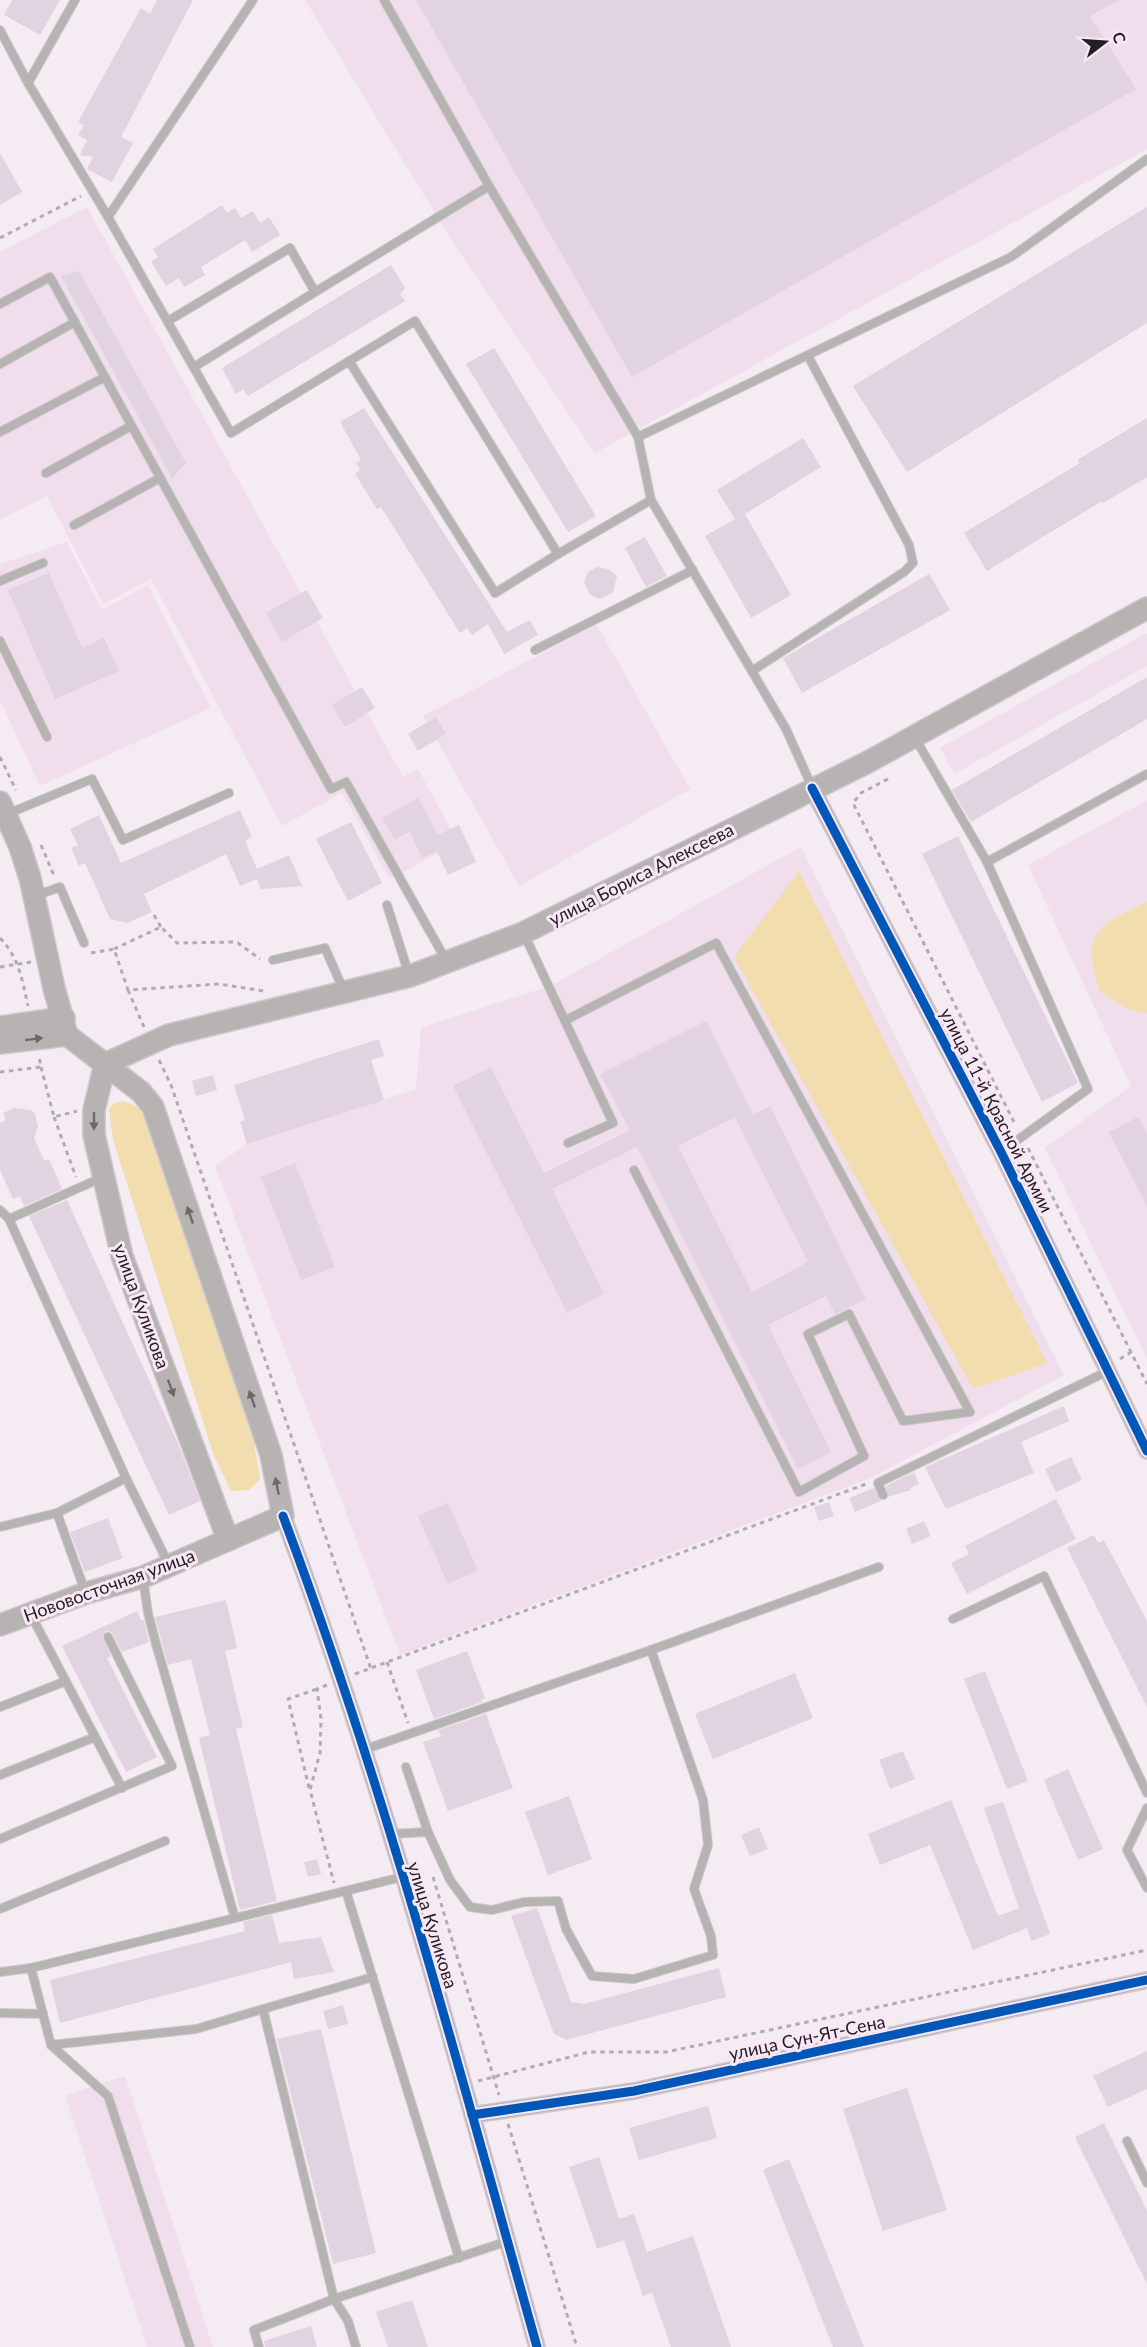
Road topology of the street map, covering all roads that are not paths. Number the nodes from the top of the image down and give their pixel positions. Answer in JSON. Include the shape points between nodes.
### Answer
{"nodes":[{"id":1,"x":75,"y":0,"type":"edge"},
{"id":2,"x":253,"y":0,"type":"edge"},
{"id":3,"x":384,"y":0,"type":"edge"},
{"id":4,"x":0,"y":30,"type":"edge"},
{"id":5,"x":28,"y":83,"type":"junction"},
{"id":6,"x":1147,"y":159,"type":"edge"},
{"id":7,"x":489,"y":186,"type":"junction"},
{"id":8,"x":108,"y":217,"type":"junction"},
{"id":9,"x":315,"y":292,"type":"junction"},
{"id":10,"x":0,"y":304,"type":"edge"},
{"id":11,"x":168,"y":321,"type":"junction"},
{"id":12,"x":75,"y":322,"type":"junction"},
{"id":13,"x":808,"y":356,"type":"junction"},
{"id":14,"x":349,"y":361,"type":"junction"},
{"id":15,"x":0,"y":364,"type":"edge"},
{"id":16,"x":194,"y":367,"type":"junction"},
{"id":17,"x":105,"y":376,"type":"junction"},
{"id":18,"x":131,"y":426,"type":"junction"},
{"id":19,"x":0,"y":432,"type":"edge"},
{"id":20,"x":638,"y":437,"type":"junction"},
{"id":21,"x":46,"y":473,"type":"dead end"},
{"id":22,"x":160,"y":478,"type":"junction"},
{"id":23,"x":651,"y":500,"type":"junction"},
{"id":24,"x":74,"y":525,"type":"dead end"},
{"id":25,"x":558,"y":554,"type":"junction"},
{"id":26,"x":43,"y":562,"type":"dead end"},
{"id":27,"x":693,"y":570,"type":"junction"},
{"id":28,"x":0,"y":580,"type":"edge"},
{"id":29,"x":1147,"y":608,"type":"edge"},
{"id":30,"x":0,"y":641,"type":"edge"},
{"id":31,"x":535,"y":650,"type":"dead end"},
{"id":32,"x":752,"y":671,"type":"junction"},
{"id":33,"x":47,"y":737,"type":"dead end"},
{"id":34,"x":915,"y":737,"type":"junction"},
{"id":35,"x":1147,"y":774,"type":"edge"},
{"id":36,"x":812,"y":788,"type":"junction"},
{"id":37,"x":229,"y":794,"type":"dead end"},
{"id":38,"x":3,"y":808,"type":"edge"},
{"id":39,"x":987,"y":862,"type":"junction"},
{"id":40,"x":33,"y":897,"type":"junction"},
{"id":41,"x":387,"y":905,"type":"dead end"},
{"id":42,"x":524,"y":933,"type":"junction"},
{"id":43,"x":84,"y":943,"type":"dead end"},
{"id":44,"x":273,"y":960,"type":"road end"},
{"id":45,"x":448,"y":963,"type":"junction"},
{"id":46,"x":410,"y":976,"type":"junction"},
{"id":47,"x":345,"y":993,"type":"junction"},
{"id":48,"x":566,"y":1020,"type":"junction"},
{"id":49,"x":66,"y":1026,"type":"junction"},
{"id":50,"x":0,"y":1028,"type":"edge"},
{"id":51,"x":0,"y":1044,"type":"edge"},
{"id":52,"x":105,"y":1064,"type":"junction"},
{"id":53,"x":568,"y":1143,"type":"dead end"},
{"id":54,"x":1001,"y":1152,"type":"junction"},
{"id":55,"x":634,"y":1170,"type":"dead end"},
{"id":56,"x":102,"y":1177,"type":"junction"},
{"id":57,"x":0,"y":1210,"type":"edge"},
{"id":58,"x":9,"y":1219,"type":"junction"},
{"id":59,"x":1109,"y":1368,"type":"junction"},
{"id":60,"x":1147,"y":1451,"type":"edge"},
{"id":61,"x":126,"y":1478,"type":"junction"},
{"id":62,"x":883,"y":1495,"type":"dead end"},
{"id":63,"x":57,"y":1513,"type":"junction"},
{"id":64,"x":283,"y":1516,"type":"junction"},
{"id":65,"x":0,"y":1527,"type":"edge"},
{"id":66,"x":228,"y":1540,"type":"junction"},
{"id":67,"x":169,"y":1565,"type":"junction"},
{"id":68,"x":879,"y":1568,"type":"dead end"},
{"id":69,"x":143,"y":1576,"type":"junction"},
{"id":70,"x":86,"y":1593,"type":"junction"},
{"id":71,"x":30,"y":1614,"type":"junction"},
{"id":72,"x":953,"y":1619,"type":"dead end"},
{"id":73,"x":0,"y":1625,"type":"edge"},
{"id":74,"x":108,"y":1637,"type":"dead end"},
{"id":75,"x":651,"y":1650,"type":"junction"},
{"id":76,"x":66,"y":1681,"type":"junction"},
{"id":77,"x":0,"y":1707,"type":"edge"},
{"id":78,"x":95,"y":1737,"type":"junction"},
{"id":79,"x":363,"y":1750,"type":"junction"},
{"id":80,"x":406,"y":1767,"type":"dead end"},
{"id":81,"x":0,"y":1775,"type":"edge"},
{"id":82,"x":122,"y":1788,"type":"junction"},
{"id":83,"x":1147,"y":1793,"type":"edge"},
{"id":84,"x":1147,"y":1808,"type":"edge"},
{"id":85,"x":428,"y":1832,"type":"junction"},
{"id":86,"x":388,"y":1834,"type":"junction"},
{"id":87,"x":0,"y":1839,"type":"edge"},
{"id":88,"x":165,"y":1841,"type":"dead end"},
{"id":89,"x":402,"y":1877,"type":"junction"},
{"id":90,"x":1147,"y":1888,"type":"edge"},
{"id":91,"x":346,"y":1891,"type":"junction"},
{"id":92,"x":0,"y":1908,"type":"edge"},
{"id":93,"x":235,"y":1918,"type":"junction"},
{"id":94,"x":31,"y":1968,"type":"junction"},
{"id":95,"x":0,"y":1972,"type":"edge"},
{"id":96,"x":372,"y":1977,"type":"junction"},
{"id":97,"x":1147,"y":1980,"type":"edge"},
{"id":98,"x":263,"y":2009,"type":"junction"},
{"id":99,"x":0,"y":2013,"type":"edge"},
{"id":100,"x":43,"y":2014,"type":"junction"},
{"id":101,"x":51,"y":2045,"type":"junction"},
{"id":102,"x":472,"y":2115,"type":"junction"},
{"id":103,"x":1127,"y":2141,"type":"dead end"},
{"id":104,"x":1147,"y":2183,"type":"edge"},
{"id":105,"x":507,"y":2241,"type":"junction"},
{"id":106,"x":459,"y":2258,"type":"junction"},
{"id":107,"x":334,"y":2299,"type":"junction"},
{"id":108,"x":190,"y":2347,"type":"edge"},
{"id":109,"x":259,"y":2347,"type":"edge"},
{"id":110,"x":356,"y":2347,"type":"edge"},
{"id":111,"x":537,"y":2347,"type":"edge"}],
"edges":[{"from":1,"to":5,"type":"lane"},
{"from":2,"to":8,"type":"lane"},
{"from":3,"to":7,"type":"lane"},
{"from":4,"to":5,"type":"lane"},
{"from":5,"to":8,"type":"lane"},
{"from":6,"to":13,"type":"lane","via":[[1011,257]]},
{"from":7,"to":9,"type":"lane"},
{"from":7,"to":20,"type":"lane"},
{"from":8,"to":11,"type":"lane"},
{"from":9,"to":11,"type":"lane","via":[[290,248]]},
{"from":9,"to":16,"type":"lane"},
{"from":10,"to":12,"type":"lane","via":[[50,277]]},
{"from":11,"to":16,"type":"lane"},
{"from":12,"to":15,"type":"lane"},
{"from":12,"to":17,"type":"lane"},
{"from":13,"to":20,"type":"lane"},
{"from":13,"to":32,"type":"lane","via":[[909,545],[913,563]]},
{"from":14,"to":16,"type":"lane","via":[[231,433]]},
{"from":14,"to":25,"type":"lane","via":[[495,593]]},
{"from":14,"to":25,"type":"lane","via":[[415,321]]},
{"from":17,"to":18,"type":"lane"},
{"from":17,"to":19,"type":"lane"},
{"from":18,"to":21,"type":"lane"},
{"from":18,"to":22,"type":"lane"},
{"from":20,"to":23,"type":"lane"},
{"from":22,"to":24,"type":"lane"},
{"from":22,"to":45,"type":"lane","via":[[331,789],[346,782]]},
{"from":23,"to":25,"type":"lane"},
{"from":23,"to":27,"type":"lane"},
{"from":26,"to":28,"type":"lane"},
{"from":27,"to":31,"type":"lane"},
{"from":27,"to":32,"type":"lane"},
{"from":29,"to":34,"type":"main road","name":"улица Бориса Алексеева"},
{"from":30,"to":33,"type":"lane"},
{"from":32,"to":36,"type":"lane","via":[[786,729]]},
{"from":34,"to":36,"type":"main road","name":"улица Бориса Алексеева"},
{"from":34,"to":39,"type":"lane"},
{"from":35,"to":39,"type":"lane"},
{"from":36,"to":42,"type":"main road","name":"улица Бориса Алексеева"},
{"from":36,"to":54,"type":"street","name":"улица 11-й Красной Армии"},
{"from":37,"to":38,"type":"lane","via":[[123,840],[92,779]]},
{"from":38,"to":40,"type":"main road","via":[[20,847]]},
{"from":39,"to":54,"type":"lane","via":[[1088,1089]]},
{"from":40,"to":43,"type":"lane","via":[[60,888]]},
{"from":40,"to":49,"type":"main road"},
{"from":41,"to":46,"type":"lane"},
{"from":42,"to":45,"type":"main road","name":"улица Бориса Алексеева"},
{"from":42,"to":48,"type":"lane"},
{"from":44,"to":47,"type":"lane","via":[[325,948]]},
{"from":45,"to":46,"type":"main road","name":"улица Бориса Алексеева"},
{"from":46,"to":47,"type":"main road","name":"улица Бориса Алексеева"},
{"from":47,"to":52,"type":"main road","name":"улица Бориса Алексеева","via":[[169,1035]]},
{"from":48,"to":53,"type":"lane","via":[[613,1123]]},
{"from":48,"to":55,"type":"lane","via":[[716,943],[970,1412],[903,1421],[849,1314],[808,1334],[864,1456],[799,1492]]},
{"from":49,"to":50,"type":"main road"},
{"from":51,"to":49,"type":"main road","one_way":true},
{"from":49,"to":52,"type":"main road"},
{"from":52,"to":56,"type":"main road","name":"улица Куликова","one_way":true,"via":[[94,1110]]},
{"from":64,"to":52,"type":"main road","one_way":true,"via":[[271,1455],[153,1107],[141,1092]]},
{"from":54,"to":59,"type":"street","name":"улица 11-й Красной Армии"},
{"from":56,"to":58,"type":"lane"},
{"from":56,"to":66,"type":"main road","name":"улица Куликова","one_way":true,"via":[[122,1256]]},
{"from":57,"to":58,"type":"lane"},
{"from":58,"to":61,"type":"lane"},
{"from":59,"to":60,"type":"street","name":"улица 11-й Красной Армии"},
{"from":59,"to":62,"type":"lane","via":[[878,1484]]},
{"from":61,"to":63,"type":"lane"},
{"from":61,"to":67,"type":"lane"},
{"from":63,"to":65,"type":"lane"},
{"from":63,"to":70,"type":"lane"},
{"from":64,"to":66,"type":"main road","name":"Нововосточная улица"},
{"from":64,"to":79,"type":"street","name":"улица Куликова","via":[[323,1621]]},
{"from":66,"to":67,"type":"main road","name":"Нововосточная улица"},
{"from":67,"to":69,"type":"main road","name":"Нововосточная улица"},
{"from":68,"to":75,"type":"lane"},
{"from":69,"to":70,"type":"main road","name":"Нововосточная улица"},
{"from":69,"to":93,"type":"lane","via":[[156,1644]]},
{"from":70,"to":71,"type":"main road","name":"Нововосточная улица"},
{"from":71,"to":73,"type":"main road","name":"Нововосточная улица"},
{"from":71,"to":76,"type":"lane"},
{"from":72,"to":83,"type":"lane","via":[[1044,1576]]},
{"from":74,"to":82,"type":"lane","via":[[172,1766]]},
{"from":75,"to":79,"type":"lane"},
{"from":75,"to":85,"type":"lane","via":[[703,1800],[708,1845],[694,1889],[711,1936],[713,1955],[633,1979],[592,1976],[566,1929],[558,1901],[524,1902],[492,1910],[470,1907],[450,1880]]},
{"from":76,"to":77,"type":"lane"},
{"from":76,"to":78,"type":"lane"},
{"from":78,"to":81,"type":"lane"},
{"from":78,"to":82,"type":"lane"},
{"from":79,"to":86,"type":"street","name":"улица Куликова"},
{"from":80,"to":85,"type":"lane"},
{"from":82,"to":87,"type":"lane"},
{"from":84,"to":90,"type":"lane","via":[[1127,1850]]},
{"from":85,"to":86,"type":"lane"},
{"from":86,"to":89,"type":"street","name":"улица Куликова"},
{"from":88,"to":92,"type":"lane"},
{"from":89,"to":91,"type":"lane"},
{"from":89,"to":102,"type":"street","name":"улица Куликова"},
{"from":91,"to":93,"type":"lane"},
{"from":91,"to":96,"type":"lane"},
{"from":93,"to":94,"type":"lane"},
{"from":94,"to":95,"type":"lane"},
{"from":94,"to":100,"type":"lane"},
{"from":96,"to":98,"type":"lane"},
{"from":96,"to":106,"type":"lane"},
{"from":97,"to":102,"type":"street","name":"улица Сун-Ят-Сена","via":[[634,2091]]},
{"from":98,"to":101,"type":"lane","via":[[196,2029]]},
{"from":98,"to":107,"type":"lane"},
{"from":99,"to":100,"type":"lane"},
{"from":100,"to":101,"type":"lane"},
{"from":101,"to":108,"type":"lane","via":[[108,2097]]},
{"from":102,"to":105,"type":"street","name":"улица Куликова"},
{"from":103,"to":104,"type":"lane"},
{"from":105,"to":106,"type":"lane"},
{"from":105,"to":111,"type":"street","name":"улица Куликова"},
{"from":106,"to":107,"type":"lane"},
{"from":107,"to":109,"type":"lane","via":[[254,2330]]},
{"from":107,"to":110,"type":"lane","via":[[348,2321]]}]}
